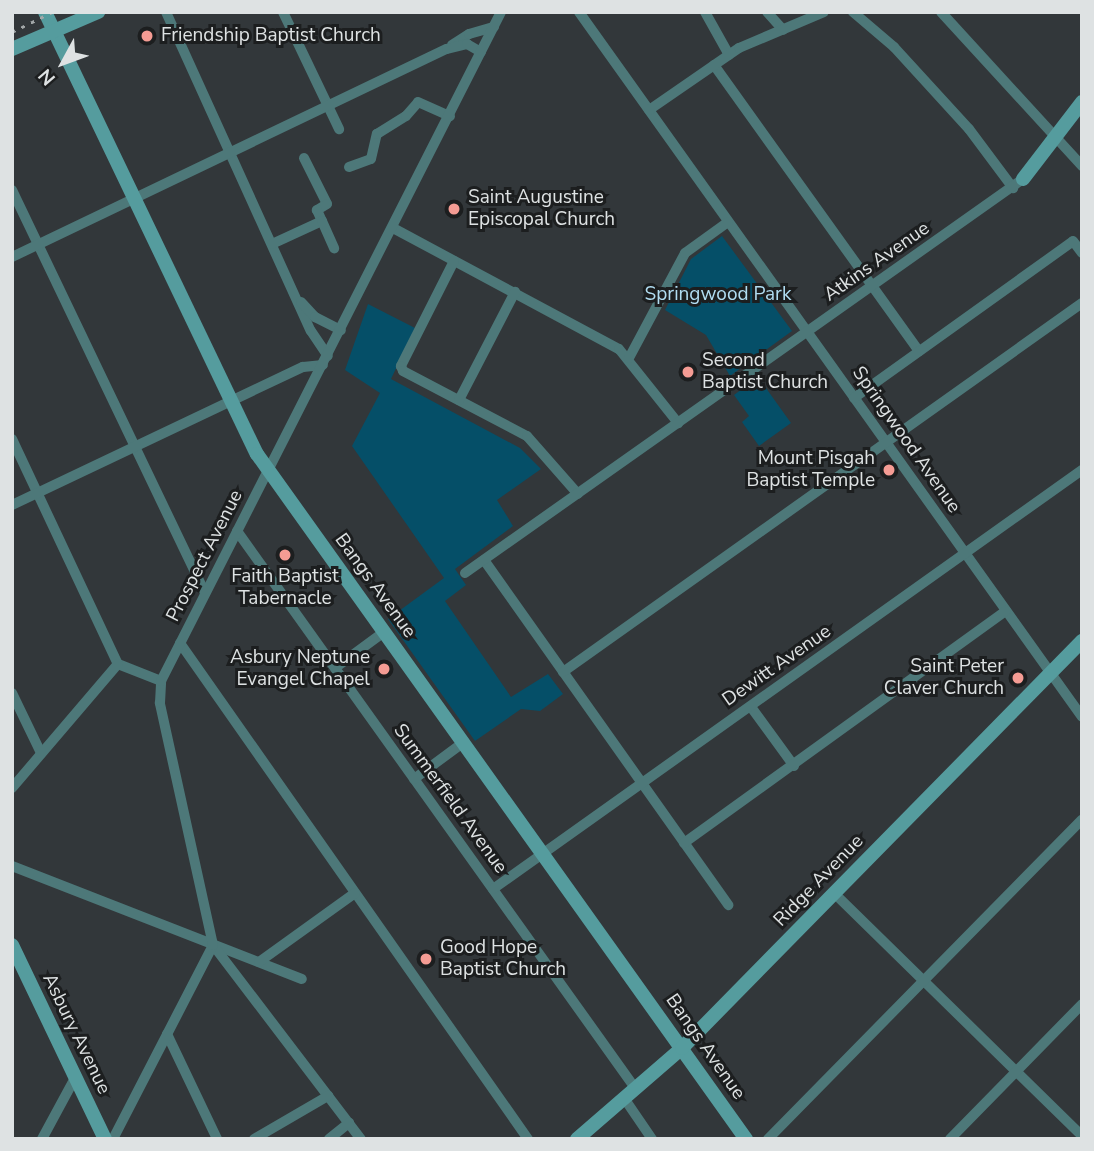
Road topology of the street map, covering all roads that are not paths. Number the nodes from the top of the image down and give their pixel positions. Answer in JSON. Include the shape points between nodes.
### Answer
{"nodes":[{"id":1,"x":45,"y":12,"type":"edge"},
{"id":2,"x":98,"y":12,"type":"edge"},
{"id":3,"x":166,"y":12,"type":"edge"},
{"id":4,"x":283,"y":12,"type":"edge"},
{"id":5,"x":501,"y":12,"type":"edge"},
{"id":6,"x":579,"y":12,"type":"edge"},
{"id":7,"x":705,"y":12,"type":"edge"},
{"id":8,"x":767,"y":12,"type":"edge"},
{"id":9,"x":824,"y":12,"type":"edge"},
{"id":10,"x":853,"y":12,"type":"edge"},
{"id":11,"x":941,"y":12,"type":"edge"},
{"id":12,"x":494,"y":27,"type":"junction"},
{"id":13,"x":54,"y":30,"type":"junction"},
{"id":14,"x":783,"y":30,"type":"junction"},
{"id":15,"x":12,"y":49,"type":"edge"},
{"id":16,"x":447,"y":49,"type":"junction"},
{"id":17,"x":481,"y":52,"type":"junction"},
{"id":18,"x":729,"y":55,"type":"junction"},
{"id":19,"x":715,"y":65,"type":"junction"},
{"id":20,"x":1082,"y":102,"type":"edge"},
{"id":21,"x":328,"y":106,"type":"junction"},
{"id":22,"x":649,"y":110,"type":"junction"},
{"id":23,"x":450,"y":116,"type":"junction"},
{"id":24,"x":339,"y":129,"type":"dead end"},
{"id":25,"x":1055,"y":137,"type":"junction"},
{"id":26,"x":231,"y":151,"type":"junction"},
{"id":27,"x":304,"y":158,"type":"dead end"},
{"id":28,"x":1082,"y":166,"type":"edge"},
{"id":29,"x":348,"y":167,"type":"dead end"},
{"id":30,"x":1018,"y":184,"type":"junction"},
{"id":31,"x":12,"y":190,"type":"edge"},
{"id":32,"x":134,"y":198,"type":"junction"},
{"id":33,"x":322,"y":221,"type":"junction"},
{"id":34,"x":728,"y":222,"type":"junction"},
{"id":35,"x":393,"y":228,"type":"junction"},
{"id":36,"x":38,"y":244,"type":"junction"},
{"id":37,"x":272,"y":244,"type":"junction"},
{"id":38,"x":334,"y":248,"type":"dead end"},
{"id":39,"x":1082,"y":253,"type":"edge"},
{"id":40,"x":12,"y":257,"type":"edge"},
{"id":41,"x":454,"y":261,"type":"junction"},
{"id":42,"x":872,"y":288,"type":"junction"},
{"id":43,"x":293,"y":292,"type":"junction"},
{"id":44,"x":515,"y":292,"type":"junction"},
{"id":45,"x":1082,"y":303,"type":"edge"},
{"id":46,"x":341,"y":330,"type":"junction"},
{"id":47,"x":807,"y":332,"type":"junction"},
{"id":48,"x":919,"y":351,"type":"junction"},
{"id":49,"x":629,"y":358,"type":"junction"},
{"id":50,"x":325,"y":360,"type":"junction"},
{"id":51,"x":854,"y":398,"type":"junction"},
{"id":52,"x":231,"y":400,"type":"junction"},
{"id":53,"x":459,"y":400,"type":"junction"},
{"id":54,"x":678,"y":423,"type":"junction"},
{"id":55,"x":12,"y":439,"type":"edge"},
{"id":56,"x":886,"y":443,"type":"junction"},
{"id":57,"x":135,"y":446,"type":"junction"},
{"id":58,"x":268,"y":470,"type":"junction"},
{"id":59,"x":1082,"y":470,"type":"edge"},
{"id":60,"x":38,"y":492,"type":"junction"},
{"id":61,"x":578,"y":494,"type":"junction"},
{"id":62,"x":12,"y":505,"type":"edge"},
{"id":63,"x":237,"y":531,"type":"junction"},
{"id":64,"x":965,"y":554,"type":"junction"},
{"id":65,"x":484,"y":560,"type":"junction"},
{"id":66,"x":465,"y":573,"type":"dead end"},
{"id":67,"x":205,"y":593,"type":"junction"},
{"id":68,"x":1006,"y":611,"type":"junction"},
{"id":69,"x":384,"y":632,"type":"junction"},
{"id":70,"x":1082,"y":641,"type":"edge"},
{"id":71,"x":180,"y":643,"type":"junction"},
{"id":72,"x":118,"y":664,"type":"junction"},
{"id":73,"x":335,"y":668,"type":"junction"},
{"id":74,"x":563,"y":672,"type":"junction"},
{"id":75,"x":1050,"y":673,"type":"junction"},
{"id":76,"x":161,"y":681,"type":"junction"},
{"id":77,"x":12,"y":693,"type":"edge"},
{"id":78,"x":751,"y":707,"type":"junction"},
{"id":79,"x":1082,"y":717,"type":"edge"},
{"id":80,"x":464,"y":742,"type":"junction"},
{"id":81,"x":41,"y":753,"type":"junction"},
{"id":82,"x":794,"y":766,"type":"junction"},
{"id":83,"x":414,"y":779,"type":"junction"},
{"id":84,"x":642,"y":783,"type":"junction"},
{"id":85,"x":12,"y":788,"type":"edge"},
{"id":86,"x":1082,"y":819,"type":"edge"},
{"id":87,"x":684,"y":843,"type":"junction"},
{"id":88,"x":544,"y":853,"type":"junction"},
{"id":89,"x":12,"y":866,"type":"edge"},
{"id":90,"x":493,"y":889,"type":"junction"},
{"id":91,"x":355,"y":892,"type":"junction"},
{"id":92,"x":834,"y":893,"type":"junction"},
{"id":93,"x":728,"y":905,"type":"dead end"},
{"id":94,"x":213,"y":945,"type":"junction"},
{"id":95,"x":12,"y":946,"type":"edge"},
{"id":96,"x":259,"y":962,"type":"junction"},
{"id":97,"x":302,"y":979,"type":"dead end"},
{"id":98,"x":923,"y":980,"type":"junction"},
{"id":99,"x":1082,"y":1004,"type":"edge"},
{"id":100,"x":167,"y":1034,"type":"junction"},
{"id":101,"x":682,"y":1048,"type":"junction"},
{"id":102,"x":1016,"y":1071,"type":"junction"},
{"id":103,"x":76,"y":1076,"type":"junction"},
{"id":104,"x":635,"y":1088,"type":"junction"},
{"id":105,"x":328,"y":1096,"type":"junction"},
{"id":106,"x":624,"y":1098,"type":"junction"},
{"id":107,"x":349,"y":1124,"type":"junction"},
{"id":108,"x":1082,"y":1136,"type":"edge"},
{"id":109,"x":42,"y":1139,"type":"edge"},
{"id":110,"x":105,"y":1139,"type":"edge"},
{"id":111,"x":113,"y":1139,"type":"edge"},
{"id":112,"x":217,"y":1139,"type":"edge"},
{"id":113,"x":254,"y":1139,"type":"edge"},
{"id":114,"x":329,"y":1139,"type":"edge"},
{"id":115,"x":361,"y":1139,"type":"edge"},
{"id":116,"x":528,"y":1139,"type":"edge"},
{"id":117,"x":576,"y":1139,"type":"edge"},
{"id":118,"x":652,"y":1139,"type":"edge"},
{"id":119,"x":746,"y":1139,"type":"edge"},
{"id":120,"x":768,"y":1139,"type":"edge"},
{"id":121,"x":950,"y":1139,"type":"edge"}],
"edges":[{"from":1,"to":13,"type":"street","name":"Bangs Avenue"},
{"from":2,"to":13,"type":"street"},
{"from":3,"to":26,"type":"street"},
{"from":4,"to":21,"type":"street"},
{"from":5,"to":12,"type":"street","name":"Prospect Avenue"},
{"from":6,"to":22,"type":"street","name":"Springwood Avenue"},
{"from":7,"to":18,"type":"street","via":[[716,39]]},
{"from":8,"to":14,"type":"street"},
{"from":9,"to":14,"type":"street"},
{"from":10,"to":30,"type":"street","via":[[894,47]]},
{"from":11,"to":25,"type":"street"},
{"from":12,"to":16,"type":"street","via":[[469,34]]},
{"from":12,"to":17,"type":"street","name":"Prospect Avenue"},
{"from":13,"to":15,"type":"street"},
{"from":13,"to":32,"type":"street","name":"Bangs Avenue"},
{"from":14,"to":18,"type":"street"},
{"from":16,"to":17,"type":"street","via":[[467,44]]},
{"from":16,"to":21,"type":"street"},
{"from":17,"to":23,"type":"street","name":"Prospect Avenue"},
{"from":18,"to":19,"type":"street"},
{"from":19,"to":22,"type":"street"},
{"from":19,"to":42,"type":"street"},
{"from":20,"to":25,"type":"street","name":"Atkins Avenue"},
{"from":21,"to":24,"type":"street"},
{"from":21,"to":26,"type":"street"},
{"from":22,"to":34,"type":"street","name":"Springwood Avenue"},
{"from":23,"to":29,"type":"street","via":[[418,102],[406,117],[377,134],[371,159]]},
{"from":23,"to":35,"type":"street","name":"Prospect Avenue"},
{"from":25,"to":28,"type":"street"},
{"from":25,"to":30,"type":"street","name":"Atkins Avenue"},
{"from":26,"to":32,"type":"street"},
{"from":26,"to":37,"type":"street"},
{"from":27,"to":33,"type":"street","via":[[327,204],[317,210]]},
{"from":30,"to":42,"type":"street","name":"Atkins Avenue"},
{"from":31,"to":36,"type":"street"},
{"from":32,"to":36,"type":"street"},
{"from":32,"to":52,"type":"street","name":"Bangs Avenue"},
{"from":33,"to":37,"type":"street"},
{"from":33,"to":38,"type":"street"},
{"from":34,"to":47,"type":"street","name":"Springwood Avenue"},
{"from":34,"to":49,"type":"street","via":[[685,253]]},
{"from":35,"to":41,"type":"street"},
{"from":35,"to":46,"type":"street","name":"Prospect Avenue"},
{"from":36,"to":40,"type":"street"},
{"from":36,"to":57,"type":"street"},
{"from":37,"to":43,"type":"street"},
{"from":39,"to":48,"type":"street","via":[[1073,242]]},
{"from":41,"to":44,"type":"street"},
{"from":41,"to":53,"type":"street","via":[[401,366]]},
{"from":42,"to":47,"type":"street","name":"Atkins Avenue"},
{"from":42,"to":48,"type":"street"},
{"from":43,"to":46,"type":"street","via":[[315,317]]},
{"from":43,"to":50,"type":"street"},
{"from":44,"to":49,"type":"street"},
{"from":44,"to":53,"type":"street"},
{"from":45,"to":56,"type":"street"},
{"from":46,"to":50,"type":"street","name":"Prospect Avenue"},
{"from":47,"to":51,"type":"street","name":"Springwood Avenue"},
{"from":47,"to":54,"type":"street","name":"Atkins Avenue"},
{"from":48,"to":51,"type":"street"},
{"from":49,"to":54,"type":"street"},
{"from":50,"to":52,"type":"street"},
{"from":50,"to":58,"type":"street","name":"Prospect Avenue"},
{"from":51,"to":56,"type":"street","name":"Springwood Avenue"},
{"from":52,"to":57,"type":"street"},
{"from":52,"to":58,"type":"street","name":"Bangs Avenue"},
{"from":53,"to":61,"type":"street","via":[[541,446]]},
{"from":54,"to":61,"type":"street","name":"Atkins Avenue"},
{"from":55,"to":60,"type":"street"},
{"from":56,"to":64,"type":"street","name":"Springwood Avenue"},
{"from":56,"to":74,"type":"street"},
{"from":57,"to":60,"type":"street"},
{"from":57,"to":67,"type":"street"},
{"from":58,"to":63,"type":"street","name":"Prospect Avenue"},
{"from":58,"to":69,"type":"street","name":"Bangs Avenue"},
{"from":59,"to":64,"type":"street","name":"Dewitt Avenue"},
{"from":60,"to":62,"type":"street"},
{"from":60,"to":72,"type":"street"},
{"from":61,"to":65,"type":"street","name":"Atkins Avenue"},
{"from":63,"to":67,"type":"street","name":"Prospect Avenue"},
{"from":63,"to":73,"type":"street","name":"Summerfield Avenue"},
{"from":64,"to":68,"type":"street","name":"Springwood Avenue"},
{"from":64,"to":78,"type":"street","name":"Dewitt Avenue"},
{"from":65,"to":66,"type":"street","name":"Atkins Avenue"},
{"from":65,"to":74,"type":"street"},
{"from":67,"to":71,"type":"street","name":"Prospect Avenue"},
{"from":68,"to":75,"type":"street","name":"Springwood Avenue"},
{"from":68,"to":82,"type":"street"},
{"from":69,"to":73,"type":"street"},
{"from":69,"to":80,"type":"street","name":"Bangs Avenue"},
{"from":70,"to":75,"type":"street","name":"Ridge Avenue"},
{"from":71,"to":76,"type":"street","name":"Prospect Avenue"},
{"from":71,"to":91,"type":"street"},
{"from":72,"to":76,"type":"street"},
{"from":72,"to":81,"type":"street"},
{"from":73,"to":83,"type":"street","name":"Summerfield Avenue"},
{"from":74,"to":84,"type":"street"},
{"from":75,"to":79,"type":"street","name":"Springwood Avenue"},
{"from":75,"to":92,"type":"street","name":"Ridge Avenue"},
{"from":76,"to":94,"type":"street","name":"Prospect Avenue","via":[[160,703]]},
{"from":77,"to":81,"type":"street"},
{"from":78,"to":82,"type":"street"},
{"from":78,"to":84,"type":"street","name":"Dewitt Avenue"},
{"from":80,"to":83,"type":"street"},
{"from":80,"to":88,"type":"street","name":"Bangs Avenue"},
{"from":81,"to":85,"type":"street"},
{"from":82,"to":87,"type":"street"},
{"from":83,"to":90,"type":"street","name":"Summerfield Avenue"},
{"from":84,"to":87,"type":"street"},
{"from":84,"to":88,"type":"street","name":"Dewitt Avenue"},
{"from":86,"to":98,"type":"street"},
{"from":87,"to":93,"type":"street"},
{"from":88,"to":90,"type":"street","name":"Dewitt Avenue"},
{"from":88,"to":101,"type":"street","name":"Bangs Avenue"},
{"from":89,"to":94,"type":"street"},
{"from":90,"to":104,"type":"street","name":"Summerfield Avenue"},
{"from":91,"to":96,"type":"street"},
{"from":91,"to":116,"type":"street"},
{"from":92,"to":98,"type":"street"},
{"from":92,"to":101,"type":"street","name":"Ridge Avenue"},
{"from":94,"to":96,"type":"street"},
{"from":94,"to":100,"type":"street"},
{"from":94,"to":105,"type":"street"},
{"from":95,"to":103,"type":"street","name":"Asbury Avenue"},
{"from":96,"to":97,"type":"street"},
{"from":98,"to":102,"type":"street"},
{"from":98,"to":120,"type":"street"},
{"from":99,"to":102,"type":"street"},
{"from":100,"to":111,"type":"street"},
{"from":100,"to":112,"type":"street"},
{"from":101,"to":104,"type":"street","name":"Ridge Avenue"},
{"from":101,"to":119,"type":"street","name":"Bangs Avenue"},
{"from":102,"to":108,"type":"street"},
{"from":102,"to":121,"type":"street"},
{"from":103,"to":109,"type":"street"},
{"from":103,"to":110,"type":"street","name":"Asbury Avenue"},
{"from":104,"to":106,"type":"street","name":"Ridge Avenue"},
{"from":105,"to":107,"type":"street"},
{"from":105,"to":113,"type":"street"},
{"from":106,"to":117,"type":"street","name":"Ridge Avenue"},
{"from":106,"to":118,"type":"street"},
{"from":107,"to":114,"type":"street"},
{"from":107,"to":115,"type":"street"}]}
